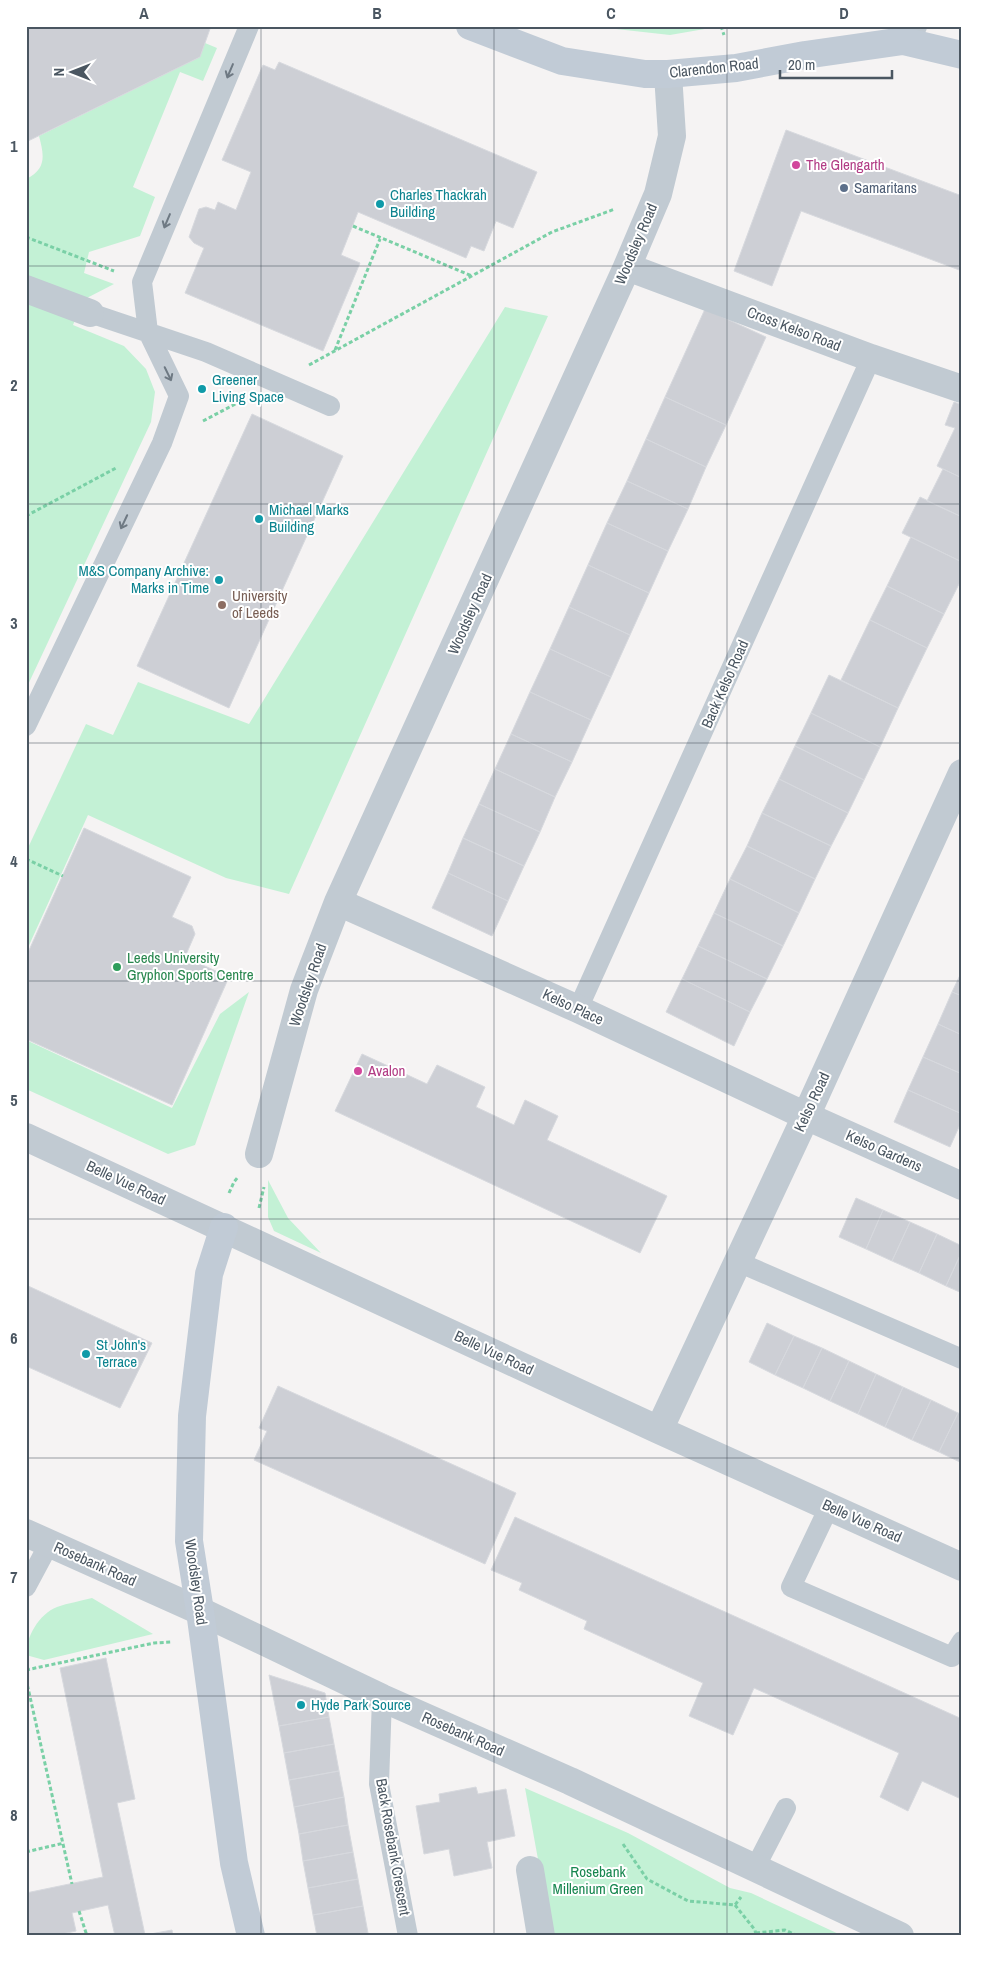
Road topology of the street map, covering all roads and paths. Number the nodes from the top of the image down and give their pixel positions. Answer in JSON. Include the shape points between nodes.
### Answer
{"nodes":[{"id":1,"x":249,"y":26,"type":"edge"},
{"id":2,"x":470,"y":26,"type":"edge"},
{"id":3,"x":908,"y":34,"type":"edge"},
{"id":4,"x":962,"y":55,"type":"edge"},
{"id":5,"x":668,"y":74,"type":"junction"},
{"id":6,"x":658,"y":194,"type":"junction"},
{"id":7,"x":353,"y":226,"type":"dead end"},
{"id":8,"x":26,"y":237,"type":"edge"},
{"id":9,"x":380,"y":239,"type":"junction"},
{"id":10,"x":628,"y":267,"type":"junction"},
{"id":11,"x":472,"y":276,"type":"junction"},
{"id":12,"x":142,"y":282,"type":"junction"},
{"id":13,"x":26,"y":289,"type":"edge"},
{"id":14,"x":90,"y":313,"type":"joint"},
{"id":15,"x":148,"y":332,"type":"junction"},
{"id":16,"x":335,"y":350,"type":"junction"},
{"id":17,"x":871,"y":358,"type":"junction"},
{"id":18,"x":276,"y":382,"type":"junction"},
{"id":19,"x":962,"y":389,"type":"edge"},
{"id":20,"x":330,"y":406,"type":"dead end"},
{"id":21,"x":162,"y":443,"type":"junction"},
{"id":22,"x":26,"y":516,"type":"edge"},
{"id":23,"x":26,"y":726,"type":"edge"},
{"id":24,"x":962,"y":773,"type":"edge"},
{"id":25,"x":26,"y":859,"type":"edge"},
{"id":26,"x":63,"y":876,"type":"dead end"},
{"id":27,"x":338,"y":902,"type":"junction"},
{"id":28,"x":578,"y":1009,"type":"junction"},
{"id":29,"x":806,"y":1116,"type":"junction"},
{"id":30,"x":26,"y":1137,"type":"edge"},
{"id":31,"x":259,"y":1154,"type":"junction"},
{"id":32,"x":962,"y":1186,"type":"edge"},
{"id":33,"x":220,"y":1225,"type":"junction"},
{"id":34,"x":249,"y":1239,"type":"junction"},
{"id":35,"x":738,"y":1262,"type":"junction"},
{"id":36,"x":962,"y":1359,"type":"edge"},
{"id":37,"x":660,"y":1430,"type":"junction"},
{"id":38,"x":829,"y":1507,"type":"junction"},
{"id":39,"x":38,"y":1539,"type":"edge"},
{"id":40,"x":962,"y":1567,"type":"edge"},
{"id":41,"x":26,"y":1588,"type":"edge"},
{"id":42,"x":200,"y":1611,"type":"junction"},
{"id":43,"x":204,"y":1640,"type":"junction"},
{"id":44,"x":962,"y":1641,"type":"edge"},
{"id":45,"x":26,"y":1670,"type":"edge"},
{"id":46,"x":26,"y":1679,"type":"edge"},
{"id":47,"x":382,"y":1698,"type":"junction"},
{"id":48,"x":622,"y":1806,"type":"junction"},
{"id":49,"x":786,"y":1808,"type":"dead end"},
{"id":50,"x":64,"y":1843,"type":"junction"},
{"id":51,"x":26,"y":1852,"type":"edge"},
{"id":52,"x":757,"y":1869,"type":"junction"},
{"id":53,"x":530,"y":1870,"type":"dead end"},
{"id":54,"x":72,"y":1884,"type":"dead end"},
{"id":55,"x":735,"y":1905,"type":"junction"},
{"id":56,"x":79,"y":1911,"type":"dead end"},
{"id":57,"x":756,"y":1934,"type":"edge"},
{"id":58,"x":87,"y":1936,"type":"edge"},
{"id":59,"x":251,"y":1936,"type":"edge"},
{"id":60,"x":408,"y":1936,"type":"edge"},
{"id":61,"x":541,"y":1936,"type":"edge"},
{"id":62,"x":798,"y":1936,"type":"edge"},
{"id":63,"x":900,"y":1936,"type":"edge"}],
"edges":[{"from":1,"to":12,"type":"lane","one_way":true},
{"from":2,"to":5,"type":"street","name":"Clarendon Road","via":[[562,61],[645,74]]},
{"from":3,"to":4,"type":"street","name":"Clarendon Road"},
{"from":3,"to":5,"type":"street","name":"Clarendon Road","via":[[736,68]]},
{"from":5,"to":6,"type":"street","name":"Woodsley Road","via":[[672,136]]},
{"from":6,"to":10,"type":"street","name":"Woodsley Road"},
{"from":6,"to":11,"type":"path","via":[[552,232]]},
{"from":7,"to":9,"type":"path"},
{"from":8,"to":12,"type":"path"},
{"from":9,"to":11,"type":"path"},
{"from":9,"to":16,"type":"path"},
{"from":10,"to":17,"type":"street","name":"Cross Kelso Road"},
{"from":10,"to":27,"type":"street","name":"Woodsley Road"},
{"from":11,"to":16,"type":"path"},
{"from":12,"to":15,"type":"lane"},
{"from":13,"to":14,"type":"street"},
{"from":14,"to":15,"type":"lane"},
{"from":15,"to":18,"type":"lane"},
{"from":15,"to":21,"type":"lane","one_way":true,"via":[[179,396]]},
{"from":16,"to":18,"type":"path"},
{"from":17,"to":19,"type":"street","name":"Cross Kelso Road"},
{"from":17,"to":28,"type":"lane","name":"Back Kelso Road"},
{"from":18,"to":20,"type":"lane"},
{"from":18,"to":21,"type":"path"},
{"from":21,"to":22,"type":"path"},
{"from":21,"to":23,"type":"lane","one_way":true},
{"from":24,"to":29,"type":"street","name":"Kelso Road"},
{"from":25,"to":26,"type":"path"},
{"from":27,"to":28,"type":"street","name":"Kelso Place"},
{"from":27,"to":31,"type":"street","name":"Woodsley Road","via":[[304,990]]},
{"from":28,"to":29,"type":"street","name":"Kelso Place"},
{"from":29,"to":32,"type":"street","name":"Kelso Gardens"},
{"from":29,"to":35,"type":"street","name":"Kelso Road"},
{"from":30,"to":33,"type":"street","name":"Belle Vue Road"},
{"from":31,"to":33,"type":"path","via":[[234,1182]]},
{"from":31,"to":34,"type":"path","via":[[267,1178]]},
{"from":33,"to":34,"type":"street","name":"Belle Vue Road"},
{"from":33,"to":42,"type":"street","name":"Woodsley Road","via":[[209,1274],[192,1416],[188,1541]]},
{"from":34,"to":37,"type":"street","name":"Belle Vue Road"},
{"from":35,"to":36,"type":"lane"},
{"from":35,"to":37,"type":"street","name":"Kelso Road"},
{"from":37,"to":38,"type":"street","name":"Belle Vue Road"},
{"from":38,"to":40,"type":"street","name":"Belle Vue Road"},
{"from":38,"to":44,"type":"lane","via":[[791,1587],[952,1658]]},
{"from":39,"to":41,"type":"lane"},
{"from":39,"to":42,"type":"street","name":"Rosebank Road"},
{"from":42,"to":43,"type":"street","name":"Woodsley Road"},
{"from":42,"to":47,"type":"street","name":"Rosebank Road"},
{"from":43,"to":45,"type":"path","via":[[154,1643]]},
{"from":43,"to":59,"type":"street","name":"Woodsley Road","via":[[234,1864]]},
{"from":46,"to":50,"type":"path"},
{"from":47,"to":48,"type":"street","name":"Rosebank Road"},
{"from":47,"to":60,"type":"lane","name":"Back Rosebank Crescent","via":[[379,1784]]},
{"from":48,"to":52,"type":"street","name":"Rosebank Road"},
{"from":48,"to":55,"type":"path","via":[[623,1844],[647,1879],[688,1901]]},
{"from":49,"to":52,"type":"lane"},
{"from":50,"to":51,"type":"path"},
{"from":50,"to":54,"type":"path"},
{"from":52,"to":55,"type":"path"},
{"from":52,"to":63,"type":"street","name":"Rosebank Road"},
{"from":53,"to":61,"type":"street"},
{"from":55,"to":57,"type":"path"},
{"from":56,"to":58,"type":"path"},
{"from":57,"to":62,"type":"path","via":[[785,1930]]}]}
